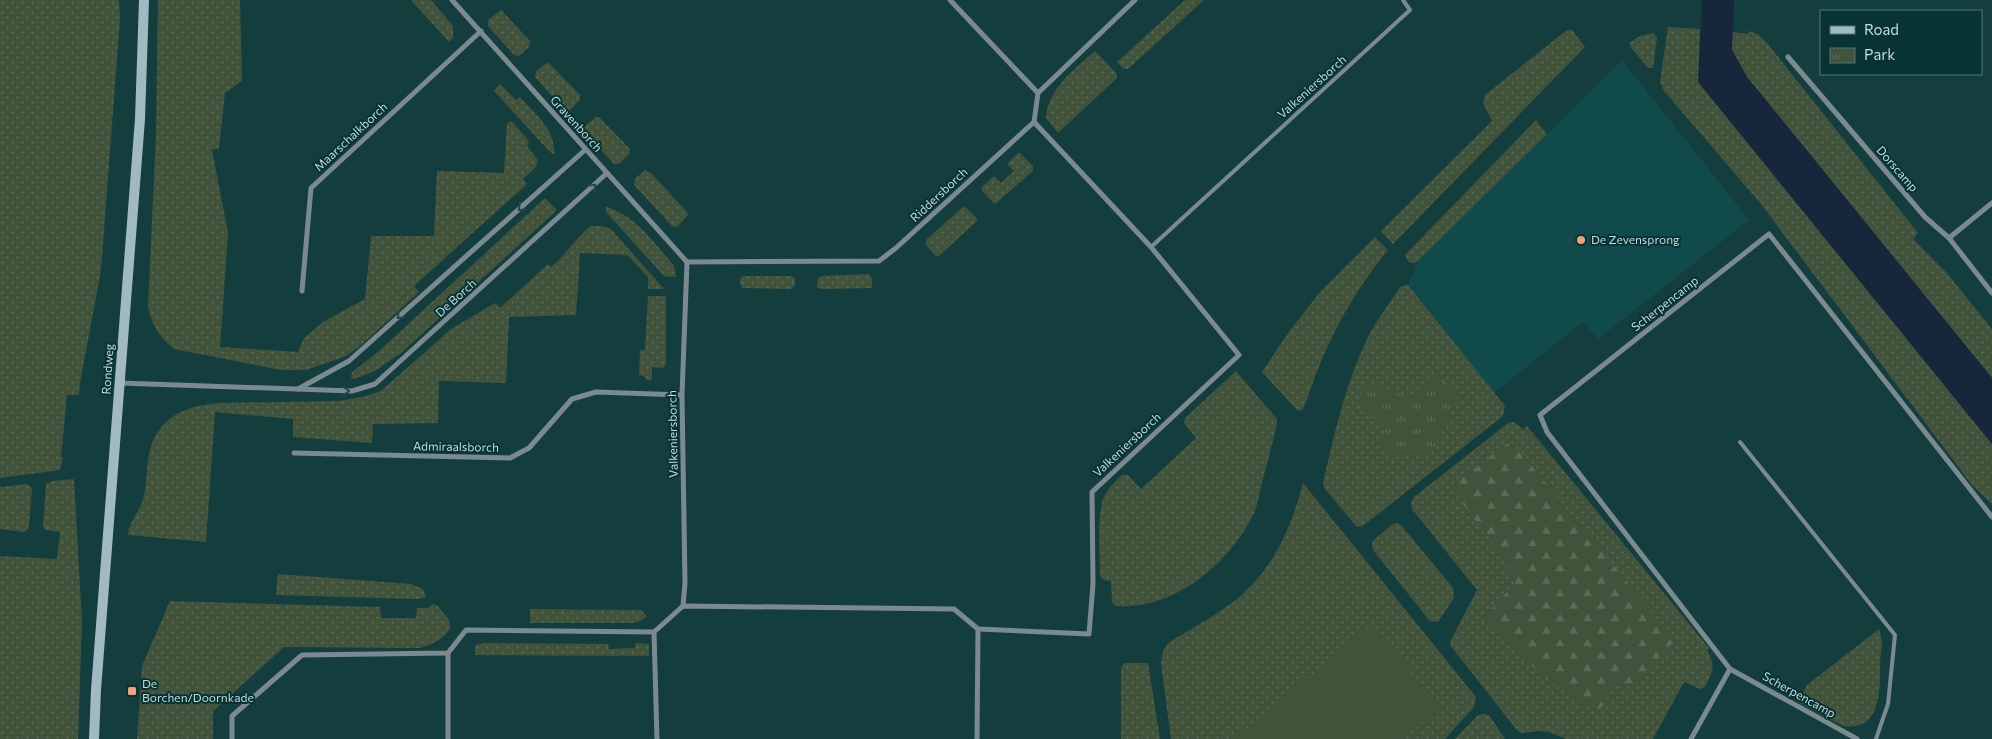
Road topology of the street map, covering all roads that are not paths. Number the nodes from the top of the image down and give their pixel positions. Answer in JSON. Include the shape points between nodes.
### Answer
{"nodes":[{"id":1,"x":144,"y":0,"type":"edge"},
{"id":2,"x":452,"y":0,"type":"edge"},
{"id":3,"x":950,"y":0,"type":"edge"},
{"id":4,"x":1135,"y":0,"type":"edge"},
{"id":5,"x":1403,"y":0,"type":"edge"},
{"id":6,"x":481,"y":31,"type":"junction"},
{"id":7,"x":1788,"y":57,"type":"dead end"},
{"id":8,"x":1038,"y":93,"type":"junction"},
{"id":9,"x":1034,"y":122,"type":"junction"},
{"id":10,"x":585,"y":150,"type":"junction"},
{"id":11,"x":607,"y":174,"type":"junction"},
{"id":12,"x":1992,"y":203,"type":"edge"},
{"id":13,"x":1949,"y":238,"type":"junction"},
{"id":14,"x":1151,"y":248,"type":"junction"},
{"id":15,"x":686,"y":262,"type":"junction"},
{"id":16,"x":302,"y":291,"type":"dead end"},
{"id":17,"x":1992,"y":293,"type":"edge"},
{"id":18,"x":120,"y":383,"type":"junction"},
{"id":19,"x":298,"y":389,"type":"junction"},
{"id":20,"x":682,"y":396,"type":"junction"},
{"id":21,"x":1740,"y":442,"type":"dead end"},
{"id":22,"x":294,"y":454,"type":"dead end"},
{"id":23,"x":1992,"y":516,"type":"edge"},
{"id":24,"x":683,"y":606,"type":"junction"},
{"id":25,"x":978,"y":629,"type":"junction"},
{"id":26,"x":654,"y":632,"type":"junction"},
{"id":27,"x":448,"y":653,"type":"junction"},
{"id":28,"x":1730,"y":669,"type":"junction"},
{"id":29,"x":94,"y":739,"type":"edge"},
{"id":30,"x":232,"y":739,"type":"edge"},
{"id":31,"x":448,"y":739,"type":"edge"},
{"id":32,"x":657,"y":739,"type":"edge"},
{"id":33,"x":977,"y":739,"type":"edge"},
{"id":34,"x":1691,"y":739,"type":"edge"},
{"id":35,"x":1857,"y":739,"type":"edge"},
{"id":36,"x":1876,"y":739,"type":"edge"}],
"edges":[{"from":1,"to":18,"type":"main road","name":"Rondweg","via":[[140,118]]},
{"from":2,"to":6,"type":"street","name":"Gravenborch"},
{"from":3,"to":8,"type":"street"},
{"from":4,"to":8,"type":"street"},
{"from":5,"to":14,"type":"lane","name":"Valkeniersborch","via":[[1410,10]]},
{"from":6,"to":10,"type":"street","name":"Gravenborch"},
{"from":6,"to":16,"type":"street","name":"Maarschalkborch","via":[[311,188]]},
{"from":7,"to":13,"type":"street","name":"Dorscamp","via":[[1925,217]]},
{"from":8,"to":9,"type":"street"},
{"from":9,"to":14,"type":"street","name":"Valkeniersborch"},
{"from":9,"to":15,"type":"street","name":"Riddersborch","via":[[879,261]]},
{"from":10,"to":11,"type":"street","name":"Gravenborch"},
{"from":10,"to":19,"type":"street","name":"De Borch","one_way":true,"via":[[349,362]]},
{"from":11,"to":15,"type":"street","name":"Gravenborch"},
{"from":19,"to":11,"type":"street","name":"De Borch","one_way":true,"via":[[352,391],[376,384]]},
{"from":12,"to":13,"type":"street"},
{"from":13,"to":17,"type":"street","name":"Dorscamp"},
{"from":14,"to":25,"type":"street","name":"Valkeniersborch","via":[[1239,355],[1092,492],[1093,584],[1089,634]]},
{"from":15,"to":20,"type":"street","name":"Valkeniersborch"},
{"from":18,"to":19,"type":"street","name":"De Borch"},
{"from":18,"to":29,"type":"main road","name":"Rondweg"},
{"from":20,"to":22,"type":"street","name":"Admiraalsborch","via":[[596,392],[572,400],[529,448],[510,458]]},
{"from":20,"to":24,"type":"street","name":"Valkeniersborch"},
{"from":21,"to":36,"type":"lane","via":[[1895,634],[1888,704]]},
{"from":23,"to":28,"type":"street","name":"Scherpencamp","via":[[1770,234],[1540,415],[1547,432]]},
{"from":24,"to":25,"type":"street","via":[[954,609]]},
{"from":24,"to":26,"type":"street"},
{"from":25,"to":33,"type":"street"},
{"from":26,"to":27,"type":"street","via":[[466,630]]},
{"from":26,"to":32,"type":"street"},
{"from":27,"to":30,"type":"street","via":[[302,655],[232,716]]},
{"from":27,"to":31,"type":"street"},
{"from":28,"to":34,"type":"street"},
{"from":28,"to":35,"type":"street","name":"Scherpencamp"}]}
